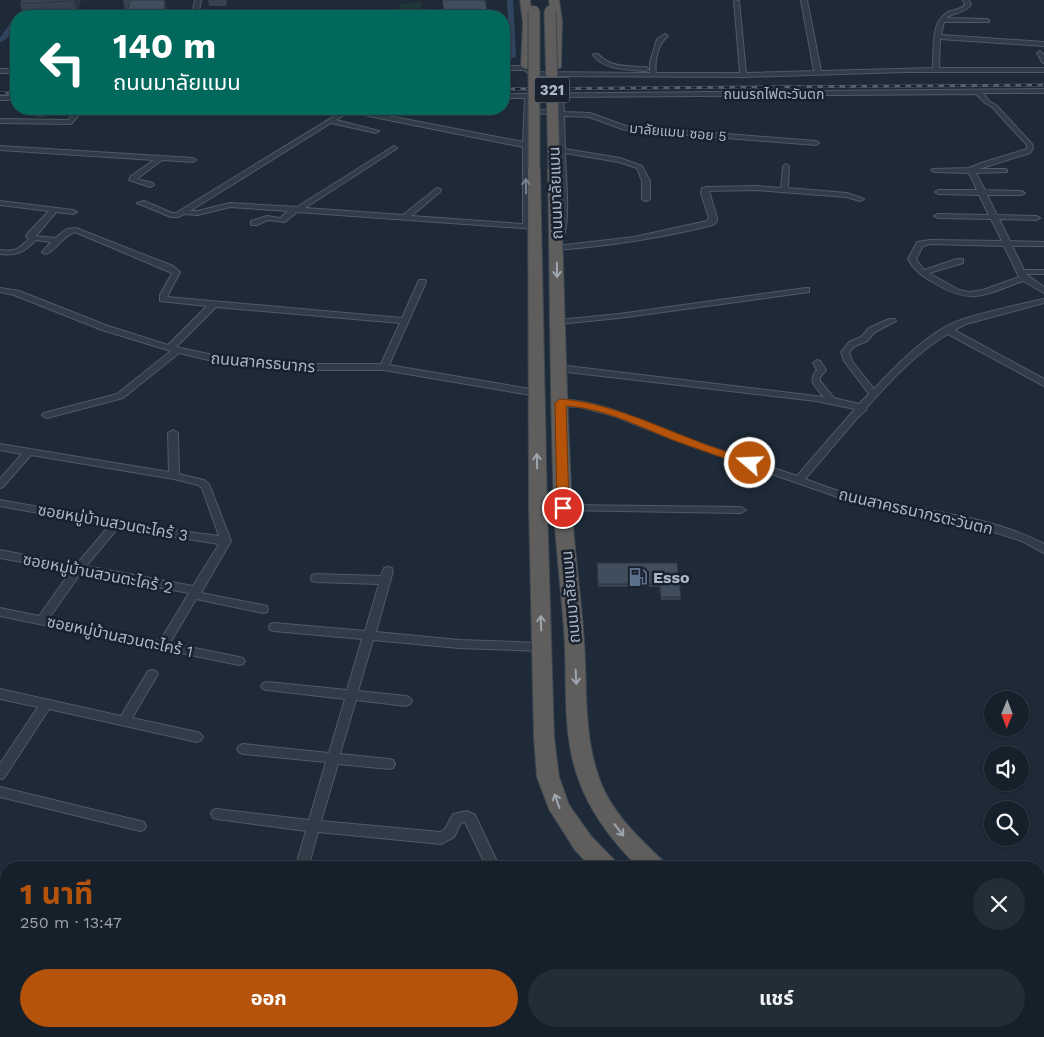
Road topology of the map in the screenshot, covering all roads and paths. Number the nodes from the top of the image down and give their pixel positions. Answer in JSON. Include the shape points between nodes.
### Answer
{"nodes":[{"id":1,"x":525,"y":0,"type":"edge"},
{"id":2,"x":804,"y":0,"type":"edge"},
{"id":3,"x":966,"y":0,"type":"edge"},
{"id":4,"x":736,"y":2,"type":"dead end"},
{"id":5,"x":550,"y":4,"type":"edge"},
{"id":6,"x":534,"y":6,"type":"edge"},
{"id":7,"x":941,"y":20,"type":"junction"},
{"id":8,"x":987,"y":20,"type":"dead end"},
{"id":9,"x":665,"y":36,"type":"dead end"},
{"id":10,"x":938,"y":37,"type":"junction"},
{"id":11,"x":1044,"y":44,"type":"edge"},
{"id":12,"x":596,"y":55,"type":"dead end"},
{"id":13,"x":525,"y":67,"type":"junction"},
{"id":14,"x":510,"y":68,"type":"edge"},
{"id":15,"x":556,"y":70,"type":"junction"},
{"id":16,"x":936,"y":70,"type":"junction"},
{"id":17,"x":1044,"y":70,"type":"edge"},
{"id":18,"x":653,"y":72,"type":"junction"},
{"id":19,"x":818,"y":73,"type":"junction"},
{"id":20,"x":743,"y":74,"type":"junction"},
{"id":21,"x":978,"y":92,"type":"junction"},
{"id":22,"x":989,"y":92,"type":"junction"},
{"id":23,"x":1044,"y":92,"type":"edge"},
{"id":24,"x":528,"y":95,"type":"junction"},
{"id":25,"x":560,"y":95,"type":"junction"},
{"id":26,"x":510,"y":96,"type":"edge"},
{"id":27,"x":994,"y":106,"type":"junction"},
{"id":28,"x":527,"y":110,"type":"junction"},
{"id":29,"x":562,"y":112,"type":"junction"},
{"id":30,"x":76,"y":115,"type":"edge"},
{"id":31,"x":340,"y":115,"type":"edge"},
{"id":32,"x":378,"y":115,"type":"edge"},
{"id":33,"x":0,"y":121,"type":"edge"},
{"id":34,"x":330,"y":121,"type":"junction"},
{"id":35,"x":376,"y":131,"type":"dead end"},
{"id":36,"x":816,"y":143,"type":"dead end"},
{"id":37,"x":526,"y":145,"type":"junction"},
{"id":38,"x":0,"y":148,"type":"edge"},
{"id":39,"x":394,"y":148,"type":"dead end"},
{"id":40,"x":562,"y":151,"type":"junction"},
{"id":41,"x":160,"y":158,"type":"junction"},
{"id":42,"x":193,"y":160,"type":"dead end"},
{"id":43,"x":786,"y":166,"type":"dead end"},
{"id":44,"x":935,"y":170,"type":"dead end"},
{"id":45,"x":971,"y":170,"type":"junction"},
{"id":46,"x":1005,"y":171,"type":"dead end"},
{"id":47,"x":150,"y":185,"type":"dead end"},
{"id":48,"x":436,"y":190,"type":"dead end"},
{"id":49,"x":784,"y":190,"type":"junction"},
{"id":50,"x":939,"y":192,"type":"dead end"},
{"id":51,"x":981,"y":193,"type":"junction"},
{"id":52,"x":1021,"y":193,"type":"dead end"},
{"id":53,"x":646,"y":198,"type":"dead end"},
{"id":54,"x":860,"y":199,"type":"dead end"},
{"id":55,"x":141,"y":203,"type":"dead end"},
{"id":56,"x":0,"y":204,"type":"edge"},
{"id":57,"x":297,"y":209,"type":"junction"},
{"id":58,"x":54,"y":210,"type":"junction"},
{"id":59,"x":73,"y":212,"type":"dead end"},
{"id":60,"x":187,"y":213,"type":"dead end"},
{"id":61,"x":938,"y":216,"type":"dead end"},
{"id":62,"x":405,"y":218,"type":"junction"},
{"id":63,"x":994,"y":218,"type":"junction"},
{"id":64,"x":1036,"y":218,"type":"dead end"},
{"id":65,"x":254,"y":223,"type":"dead end"},
{"id":66,"x":531,"y":227,"type":"junction"},
{"id":67,"x":34,"y":238,"type":"junction"},
{"id":68,"x":57,"y":240,"type":"junction"},
{"id":69,"x":1006,"y":244,"type":"junction"},
{"id":70,"x":1044,"y":244,"type":"edge"},
{"id":71,"x":556,"y":246,"type":"junction"},
{"id":72,"x":0,"y":252,"type":"edge"},
{"id":73,"x":46,"y":252,"type":"dead end"},
{"id":74,"x":960,"y":261,"type":"dead end"},
{"id":75,"x":1044,"y":272,"type":"edge"},
{"id":76,"x":922,"y":273,"type":"junction"},
{"id":77,"x":1023,"y":275,"type":"junction"},
{"id":78,"x":422,"y":282,"type":"dead end"},
{"id":79,"x":0,"y":290,"type":"edge"},
{"id":80,"x":806,"y":290,"type":"dead end"},
{"id":81,"x":1044,"y":291,"type":"edge"},
{"id":82,"x":1044,"y":301,"type":"edge"},
{"id":83,"x":213,"y":304,"type":"junction"},
{"id":84,"x":405,"y":321,"type":"junction"},
{"id":85,"x":892,"y":321,"type":"dead end"},
{"id":86,"x":558,"y":322,"type":"junction"},
{"id":87,"x":947,"y":330,"type":"junction"},
{"id":88,"x":174,"y":349,"type":"junction"},
{"id":89,"x":817,"y":364,"type":"dead end"},
{"id":90,"x":384,"y":367,"type":"junction"},
{"id":91,"x":559,"y":368,"type":"junction"},
{"id":92,"x":1044,"y":383,"type":"edge"},
{"id":93,"x":536,"y":393,"type":"junction"},
{"id":94,"x":874,"y":395,"type":"junction"},
{"id":95,"x":831,"y":400,"type":"junction"},
{"id":96,"x":560,"y":403,"type":"junction"},
{"id":97,"x":863,"y":408,"type":"junction"},
{"id":98,"x":47,"y":415,"type":"dead end"},
{"id":99,"x":173,"y":433,"type":"dead end"},
{"id":100,"x":0,"y":447,"type":"edge"},
{"id":101,"x":30,"y":451,"type":"junction"},
{"id":102,"x":174,"y":476,"type":"junction"},
{"id":103,"x":799,"y":480,"type":"junction"},
{"id":104,"x":0,"y":485,"type":"edge"},
{"id":105,"x":0,"y":503,"type":"edge"},
{"id":106,"x":563,"y":508,"type":"junction"},
{"id":107,"x":741,"y":510,"type":"dead end"},
{"id":108,"x":116,"y":524,"type":"junction"},
{"id":109,"x":226,"y":541,"type":"junction"},
{"id":110,"x":1044,"y":548,"type":"edge"},
{"id":111,"x":0,"y":554,"type":"edge"},
{"id":112,"x":78,"y":569,"type":"junction"},
{"id":113,"x":316,"y":578,"type":"dead end"},
{"id":114,"x":195,"y":593,"type":"junction"},
{"id":115,"x":263,"y":609,"type":"dead end"},
{"id":116,"x":0,"y":612,"type":"edge"},
{"id":117,"x":42,"y":620,"type":"junction"},
{"id":118,"x":274,"y":627,"type":"dead end"},
{"id":119,"x":370,"y":636,"type":"junction"},
{"id":120,"x":164,"y":645,"type":"junction"},
{"id":121,"x":542,"y":646,"type":"junction"},
{"id":122,"x":239,"y":661,"type":"dead end"},
{"id":123,"x":152,"y":674,"type":"dead end"},
{"id":124,"x":267,"y":686,"type":"dead end"},
{"id":125,"x":0,"y":694,"type":"edge"},
{"id":126,"x":352,"y":696,"type":"junction"},
{"id":127,"x":406,"y":702,"type":"dead end"},
{"id":128,"x":46,"y":704,"type":"junction"},
{"id":129,"x":124,"y":721,"type":"junction"},
{"id":130,"x":197,"y":737,"type":"dead end"},
{"id":131,"x":243,"y":749,"type":"dead end"},
{"id":132,"x":333,"y":758,"type":"junction"},
{"id":133,"x":388,"y":764,"type":"dead end"},
{"id":134,"x":0,"y":774,"type":"edge"},
{"id":135,"x":0,"y":792,"type":"edge"},
{"id":136,"x":217,"y":814,"type":"dead end"},
{"id":137,"x":140,"y":826,"type":"dead end"},
{"id":138,"x":313,"y":826,"type":"junction"},
{"id":139,"x":303,"y":861,"type":"edge"},
{"id":140,"x":491,"y":861,"type":"edge"},
{"id":141,"x":600,"y":861,"type":"edge"},
{"id":142,"x":647,"y":861,"type":"edge"}],
"edges":[{"from":1,"to":13,"type":"highway","via":[[528,23]]},
{"from":2,"to":19,"type":"street"},
{"from":3,"to":7,"type":"street","via":[[966,9]]},
{"from":4,"to":20,"type":"street"},
{"from":5,"to":15,"type":"highway","via":[[557,21]]},
{"from":5,"to":71,"type":"highway","name":"ถนนมาลัยแมน","number":"321","bridge":true},
{"from":6,"to":66,"type":"highway","name":"ถนนมาลัยแมน","number":"321","bridge":true},
{"from":7,"to":8,"type":"street"},
{"from":7,"to":10,"type":"street"},
{"from":9,"to":18,"type":"street","via":[[660,38]]},
{"from":10,"to":11,"type":"street"},
{"from":10,"to":16,"type":"street"},
{"from":12,"to":18,"type":"street","via":[[607,63]]},
{"from":13,"to":14,"type":"street"},
{"from":13,"to":15,"type":"street","number":"321","via":[[540,74]]},
{"from":13,"to":15,"type":"street","number":"321","via":[[539,61]]},
{"from":15,"to":18,"type":"street"},
{"from":16,"to":17,"type":"street"},
{"from":16,"to":19,"type":"street"},
{"from":18,"to":20,"type":"street"},
{"from":19,"to":20,"type":"street"},
{"from":21,"to":22,"type":"street","name":"ถนนรถไฟตะวันตก"},
{"from":21,"to":25,"type":"street","name":"ถนนรถไฟตะวันตก"},
{"from":21,"to":27,"type":"street"},
{"from":22,"to":23,"type":"street","name":"ถนนรถไฟตะวันตก"},
{"from":22,"to":27,"type":"street","via":[[995,101]]},
{"from":24,"to":25,"type":"street","name":"ถนนรถไฟตะวันตก"},
{"from":24,"to":26,"type":"street","name":"ถนนรถไฟตะวันตก"},
{"from":24,"to":28,"type":"street"},
{"from":25,"to":29,"type":"street"},
{"from":27,"to":45,"type":"street","via":[[1030,145],[1030,149],[1021,155]]},
{"from":28,"to":29,"type":"street","name":"มาลัยแมน ซอย 5"},
{"from":28,"to":37,"type":"street"},
{"from":29,"to":36,"type":"street","name":"มาลัยแมน ซอย 5","via":[[590,115],[625,128]]},
{"from":29,"to":40,"type":"street"},
{"from":30,"to":33,"type":"street","via":[[70,122]]},
{"from":31,"to":34,"type":"street"},
{"from":32,"to":37,"type":"street"},
{"from":34,"to":35,"type":"street"},
{"from":34,"to":55,"type":"street","via":[[178,215]]},
{"from":66,"to":37,"type":"street","one_way":true},
{"from":38,"to":41,"type":"street"},
{"from":39,"to":57,"type":"street"},
{"from":40,"to":53,"type":"street","via":[[620,160],[640,168],[646,181]]},
{"from":40,"to":71,"type":"street","via":[[562,222]]},
{"from":41,"to":42,"type":"street"},
{"from":41,"to":47,"type":"street","via":[[134,178]]},
{"from":43,"to":49,"type":"street"},
{"from":44,"to":45,"type":"street"},
{"from":45,"to":46,"type":"street"},
{"from":45,"to":51,"type":"street"},
{"from":48,"to":62,"type":"street"},
{"from":49,"to":54,"type":"street"},
{"from":49,"to":71,"type":"street","via":[[707,189],[705,193],[713,221],[603,244]]},
{"from":50,"to":51,"type":"street"},
{"from":51,"to":52,"type":"street"},
{"from":51,"to":63,"type":"street"},
{"from":56,"to":58,"type":"street"},
{"from":57,"to":60,"type":"street","via":[[230,205],[203,214]]},
{"from":57,"to":62,"type":"street"},
{"from":57,"to":65,"type":"street","via":[[282,220],[267,218]]},
{"from":58,"to":59,"type":"street"},
{"from":58,"to":67,"type":"street","via":[[30,236]]},
{"from":61,"to":63,"type":"street"},
{"from":62,"to":66,"type":"street"},
{"from":63,"to":64,"type":"street"},
{"from":63,"to":69,"type":"street"},
{"from":66,"to":93,"type":"highway","name":"ถนนมาลัยแมน","number":"321"},
{"from":67,"to":68,"type":"street"},
{"from":67,"to":72,"type":"street","via":[[17,254]]},
{"from":68,"to":73,"type":"street"},
{"from":68,"to":83,"type":"street","via":[[76,230],[170,268],[176,272],[164,299]]},
{"from":69,"to":70,"type":"street"},
{"from":69,"to":76,"type":"street","via":[[920,244],[912,259]]},
{"from":69,"to":77,"type":"street"},
{"from":71,"to":86,"type":"highway","name":"ถนนมาลัยแมน","number":"321","one_way":true},
{"from":74,"to":76,"type":"street"},
{"from":75,"to":77,"type":"street"},
{"from":76,"to":77,"type":"street","via":[[964,294],[974,294]]},
{"from":77,"to":81,"type":"street"},
{"from":78,"to":84,"type":"street"},
{"from":79,"to":88,"type":"street","name":"ถนนสาครธนากร","via":[[16,292],[101,326]]},
{"from":80,"to":86,"type":"street"},
{"from":82,"to":87,"type":"street","via":[[975,317]]},
{"from":83,"to":84,"type":"street"},
{"from":83,"to":88,"type":"street"},
{"from":84,"to":90,"type":"street"},
{"from":85,"to":94,"type":"street","via":[[872,330],[845,352]]},
{"from":86,"to":91,"type":"highway","name":"ถนนมาลัยแมน","number":"321"},
{"from":87,"to":92,"type":"street"},
{"from":87,"to":94,"type":"street","via":[[920,349]]},
{"from":88,"to":90,"type":"street","name":"ถนนสาครธนากร","via":[[263,364]]},
{"from":88,"to":98,"type":"street","via":[[120,396]]},
{"from":89,"to":95,"type":"street","via":[[822,370],[816,381]]},
{"from":90,"to":93,"type":"street","name":"ถนนสาครธนากร"},
{"from":91,"to":95,"type":"street"},
{"from":91,"to":96,"type":"highway","name":"ถนนมาลัยแมน","number":"321"},
{"from":121,"to":93,"type":"highway","name":"ถนนมาลัยแมน","number":"321","one_way":true},
{"from":94,"to":97,"type":"street"},
{"from":95,"to":97,"type":"street"},
{"from":96,"to":103,"type":"street","name":"ถนนสาครธนากรตะวันตก","via":[[580,404],[617,414]]},
{"from":96,"to":106,"type":"highway","name":"ถนนมาลัยแมน","number":"321"},
{"from":97,"to":103,"type":"street"},
{"from":99,"to":102,"type":"street"},
{"from":100,"to":101,"type":"street"},
{"from":101,"to":102,"type":"street"},
{"from":101,"to":104,"type":"street"},
{"from":102,"to":109,"type":"street","via":[[206,486]]},
{"from":103,"to":110,"type":"street","name":"ถนนสาครธนากรตะวันตก","via":[[871,504],[982,525]]},
{"from":105,"to":108,"type":"street","name":"ซอยหมู่บ้านสวนตะไคร้ 3"},
{"from":106,"to":107,"type":"street"},
{"from":106,"to":142,"type":"highway","name":"ถนนมาลัยแมน","number":"321","one_way":true,"via":[[579,737],[588,776],[602,809]]},
{"from":108,"to":109,"type":"street","name":"ซอยหมู่บ้านสวนตะไคร้ 3"},
{"from":108,"to":112,"type":"street"},
{"from":109,"to":114,"type":"street"},
{"from":111,"to":112,"type":"street","name":"ซอยหมู่บ้านสวนตะไคร้ 2"},
{"from":112,"to":114,"type":"street","name":"ซอยหมู่บ้านสวนตะไคร้ 2"},
{"from":112,"to":117,"type":"street"},
{"from":113,"to":119,"type":"street","via":[[387,576]]},
{"from":114,"to":115,"type":"street","name":"ซอยหมู่บ้านสวนตะไคร้ 2"},
{"from":114,"to":120,"type":"street"},
{"from":116,"to":117,"type":"street","name":"ซอยหมู่บ้านสวนตะไคร้ 1"},
{"from":117,"to":120,"type":"street","name":"ซอยหมู่บ้านสวนตะไคร้ 1"},
{"from":118,"to":119,"type":"street"},
{"from":119,"to":121,"type":"street","via":[[459,644]]},
{"from":119,"to":126,"type":"street"},
{"from":120,"to":122,"type":"street","name":"ซอยหมู่บ้านสวนตะไคร้ 1"},
{"from":141,"to":121,"type":"highway","name":"ถนนมาลัยแมน","number":"321","one_way":true,"via":[[583,843],[560,809],[548,777]]},
{"from":123,"to":129,"type":"street"},
{"from":124,"to":126,"type":"street"},
{"from":125,"to":128,"type":"street"},
{"from":126,"to":127,"type":"street"},
{"from":126,"to":132,"type":"street"},
{"from":128,"to":129,"type":"street"},
{"from":128,"to":134,"type":"street"},
{"from":129,"to":130,"type":"street"},
{"from":131,"to":132,"type":"street"},
{"from":132,"to":133,"type":"street"},
{"from":132,"to":138,"type":"street"},
{"from":135,"to":137,"type":"street"},
{"from":136,"to":138,"type":"street"},
{"from":138,"to":139,"type":"street"},
{"from":138,"to":140,"type":"street","via":[[441,838],[450,833],[457,818],[467,816]]}]}
